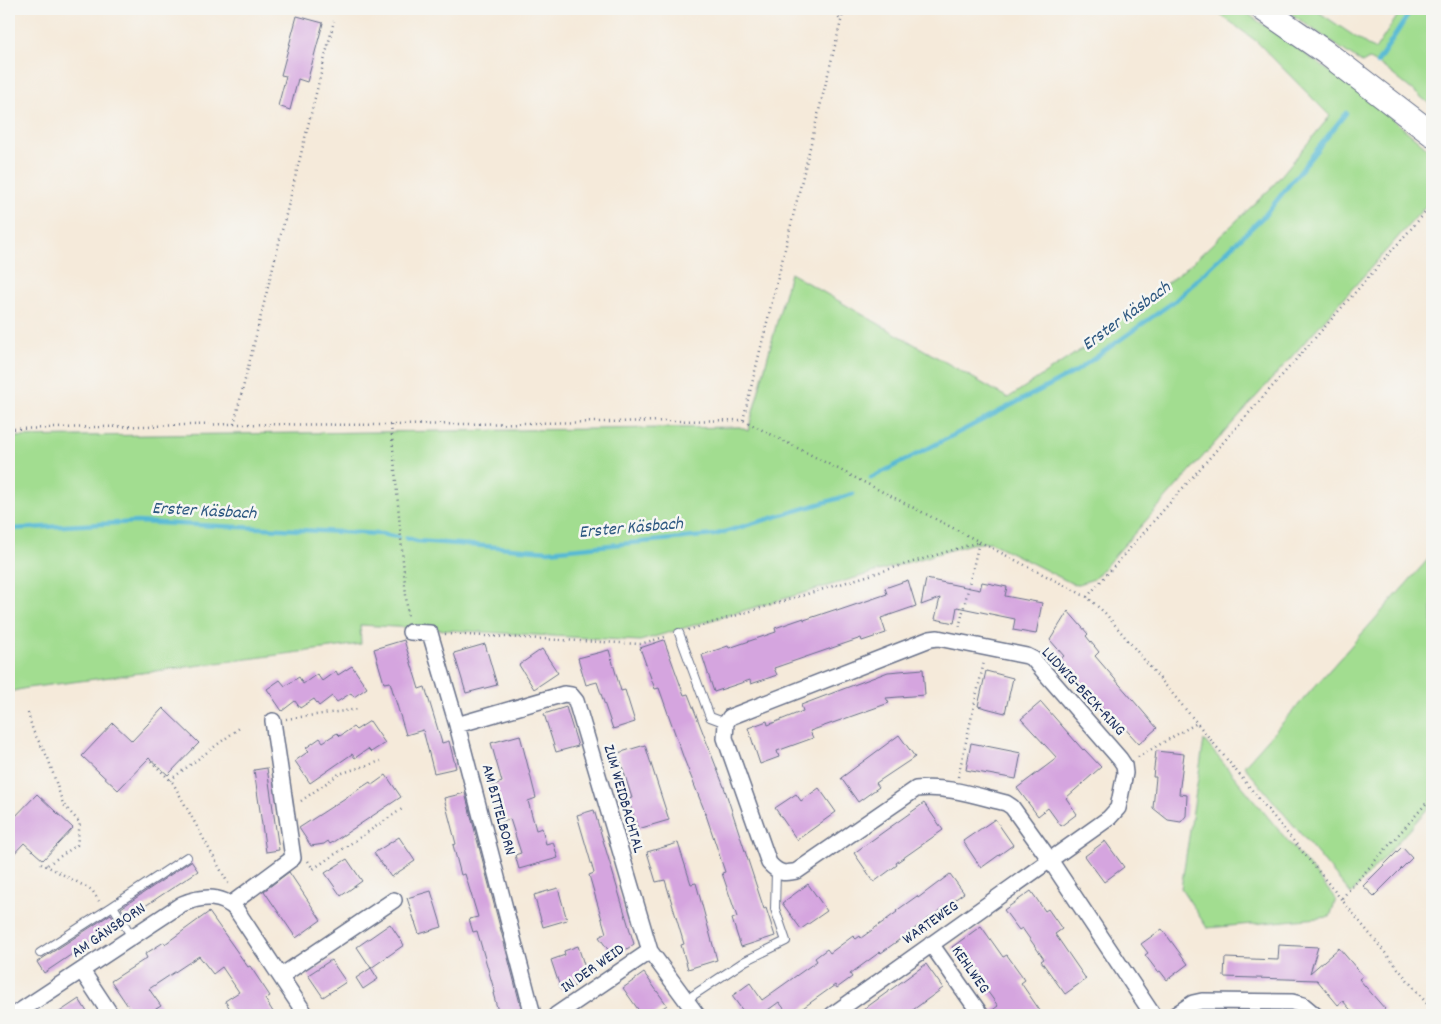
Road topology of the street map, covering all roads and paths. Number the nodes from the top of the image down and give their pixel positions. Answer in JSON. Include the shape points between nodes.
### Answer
{"nodes":[{"id":1,"x":834,"y":9,"type":"edge"},
{"id":2,"x":844,"y":9,"type":"edge"},
{"id":3,"x":1264,"y":9,"type":"edge"},
{"id":4,"x":334,"y":21,"type":"dead end"},
{"id":5,"x":841,"y":22,"type":"junction"},
{"id":6,"x":1432,"y":134,"type":"edge"},
{"id":7,"x":1432,"y":205,"type":"edge"},
{"id":8,"x":743,"y":420,"type":"junction"},
{"id":9,"x":234,"y":424,"type":"junction"},
{"id":10,"x":391,"y":425,"type":"junction"},
{"id":11,"x":9,"y":429,"type":"edge"},
{"id":12,"x":979,"y":542,"type":"junction"},
{"id":13,"x":1087,"y":597,"type":"junction"},
{"id":14,"x":410,"y":632,"type":"joint"},
{"id":15,"x":430,"y":633,"type":"junction"},
{"id":16,"x":679,"y":633,"type":"junction"},
{"id":17,"x":956,"y":642,"type":"junction"},
{"id":18,"x":987,"y":648,"type":"junction"},
{"id":19,"x":359,"y":709,"type":"dead end"},
{"id":20,"x":28,"y":713,"type":"dead end"},
{"id":21,"x":273,"y":721,"type":"joint"},
{"id":22,"x":726,"y":723,"type":"junction"},
{"id":23,"x":1197,"y":723,"type":"junction"},
{"id":24,"x":458,"y":725,"type":"junction"},
{"id":25,"x":242,"y":726,"type":"dead end"},
{"id":26,"x":151,"y":761,"type":"dead end"},
{"id":27,"x":381,"y":761,"type":"dead end"},
{"id":28,"x":1124,"y":765,"type":"junction"},
{"id":29,"x":170,"y":780,"type":"junction"},
{"id":30,"x":955,"y":790,"type":"junction"},
{"id":31,"x":1432,"y":797,"type":"edge"},
{"id":32,"x":402,"y":809,"type":"dead end"},
{"id":33,"x":285,"y":812,"type":"junction"},
{"id":34,"x":187,"y":857,"type":"dead end"},
{"id":35,"x":293,"y":858,"type":"junction"},
{"id":36,"x":1050,"y":860,"type":"junction"},
{"id":37,"x":40,"y":863,"type":"dead end"},
{"id":38,"x":46,"y":866,"type":"junction"},
{"id":39,"x":776,"y":871,"type":"junction"},
{"id":40,"x":229,"y":885,"type":"dead end"},
{"id":41,"x":1342,"y":898,"type":"junction"},
{"id":42,"x":394,"y":900,"type":"dead end"},
{"id":43,"x":231,"y":904,"type":"junction"},
{"id":44,"x":109,"y":908,"type":"junction"},
{"id":45,"x":129,"y":939,"type":"junction"},
{"id":46,"x":931,"y":944,"type":"junction"},
{"id":47,"x":650,"y":951,"type":"junction"},
{"id":48,"x":40,"y":953,"type":"dead end"},
{"id":49,"x":82,"y":971,"type":"junction"},
{"id":50,"x":281,"y":976,"type":"junction"},
{"id":51,"x":686,"y":1000,"type":"junction"},
{"id":52,"x":1432,"y":1010,"type":"edge"},
{"id":53,"x":14,"y":1015,"type":"edge"},
{"id":54,"x":111,"y":1015,"type":"edge"},
{"id":55,"x":306,"y":1015,"type":"edge"},
{"id":56,"x":533,"y":1015,"type":"edge"},
{"id":57,"x":556,"y":1015,"type":"edge"},
{"id":58,"x":697,"y":1015,"type":"edge"},
{"id":59,"x":832,"y":1015,"type":"edge"},
{"id":60,"x":981,"y":1015,"type":"edge"},
{"id":61,"x":1153,"y":1015,"type":"edge"},
{"id":62,"x":1174,"y":1015,"type":"edge"},
{"id":63,"x":1315,"y":1015,"type":"edge"}],
"edges":[{"from":1,"to":5,"type":"path"},
{"from":2,"to":5,"type":"path"},
{"from":3,"to":6,"type":"main road"},
{"from":4,"to":9,"type":"path"},
{"from":5,"to":8,"type":"path"},
{"from":7,"to":13,"type":"path"},
{"from":8,"to":10,"type":"path"},
{"from":8,"to":12,"type":"path"},
{"from":9,"to":10,"type":"path"},
{"from":9,"to":11,"type":"path"},
{"from":10,"to":14,"type":"path"},
{"from":12,"to":13,"type":"path"},
{"from":12,"to":16,"type":"path"},
{"from":12,"to":17,"type":"path"},
{"from":13,"to":23,"type":"path","via":[[1105,613]]},
{"from":14,"to":15,"type":"street"},
{"from":15,"to":16,"type":"path","via":[[640,644]]},
{"from":15,"to":24,"type":"street","name":"AM BITTELBORN"},
{"from":16,"to":22,"type":"lane","via":[[710,716]]},
{"from":17,"to":18,"type":"street","name":"LUDWIG-BECK-RING"},
{"from":17,"to":22,"type":"street","name":"LUDWIG-BECK-RING","via":[[930,639],[735,714]]},
{"from":18,"to":28,"type":"street","name":"LUDWIG-BECK-RING","via":[[1033,660]]},
{"from":18,"to":30,"type":"path"},
{"from":19,"to":21,"type":"path"},
{"from":20,"to":38,"type":"path","via":[[33,731],[48,758],[63,804],[80,823],[77,845]]},
{"from":21,"to":33,"type":"street"},
{"from":22,"to":39,"type":"street","via":[[725,738],[765,855]]},
{"from":23,"to":28,"type":"path"},
{"from":23,"to":41,"type":"path"},
{"from":24,"to":47,"type":"street","name":"ZUM WEIDBACHTAL","via":[[571,694],[576,701]]},
{"from":24,"to":56,"type":"street","name":"AM BITTELBORN"},
{"from":25,"to":29,"type":"path"},
{"from":26,"to":29,"type":"path"},
{"from":27,"to":33,"type":"path","via":[[339,774]]},
{"from":28,"to":36,"type":"street","via":[[1118,808]]},
{"from":29,"to":40,"type":"path"},
{"from":30,"to":36,"type":"street","via":[[1006,803]]},
{"from":30,"to":39,"type":"street","via":[[916,788],[806,867],[786,873]]},
{"from":31,"to":41,"type":"path"},
{"from":32,"to":35,"type":"path","via":[[313,869],[302,852]]},
{"from":33,"to":35,"type":"street"},
{"from":34,"to":44,"type":"lane"},
{"from":35,"to":43,"type":"street"},
{"from":36,"to":46,"type":"street","name":"WARTEWEG"},
{"from":36,"to":61,"type":"street"},
{"from":37,"to":38,"type":"path"},
{"from":38,"to":44,"type":"path","via":[[92,890]]},
{"from":39,"to":51,"type":"lane","via":[[775,909],[786,941],[745,961]]},
{"from":41,"to":52,"type":"path"},
{"from":42,"to":50,"type":"street"},
{"from":43,"to":45,"type":"street","name":"AM GÄNSBORN","via":[[205,897],[196,899],[182,904]]},
{"from":43,"to":50,"type":"street"},
{"from":44,"to":45,"type":"lane"},
{"from":44,"to":48,"type":"lane"},
{"from":45,"to":49,"type":"street","name":"AM GÄNSBORN"},
{"from":46,"to":59,"type":"street","name":"WARTEWEG"},
{"from":46,"to":60,"type":"street","name":"KEHLWEG"},
{"from":47,"to":51,"type":"street","name":"ZUM WEIDBACHTAL"},
{"from":47,"to":57,"type":"street","name":"IN DER WEID"},
{"from":49,"to":53,"type":"street","name":"AM GÄNSBORN"},
{"from":49,"to":54,"type":"street"},
{"from":50,"to":55,"type":"street"},
{"from":51,"to":58,"type":"street","name":"ZUM WEIDBACHTAL"},
{"from":62,"to":63,"type":"street","via":[[1193,1003],[1211,1000],[1292,1002],[1303,1005]]}]}
